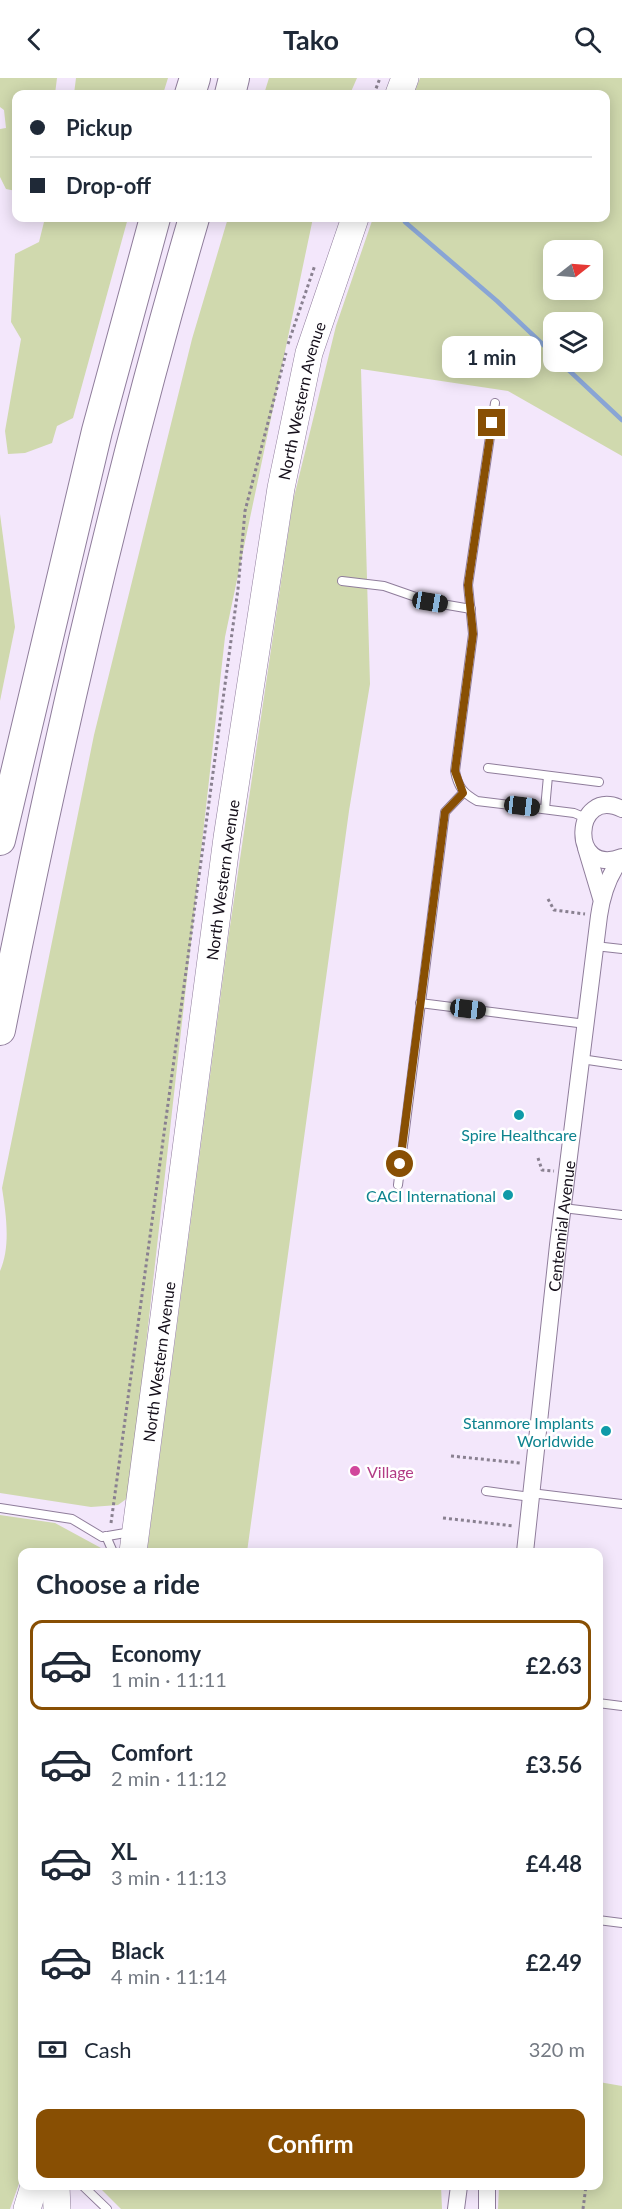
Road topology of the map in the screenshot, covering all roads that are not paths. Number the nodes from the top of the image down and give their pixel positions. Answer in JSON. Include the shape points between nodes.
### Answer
{"nodes":[{"id":1,"x":154,"y":222,"type":"edge"},
{"id":2,"x":193,"y":222,"type":"edge"},
{"id":3,"x":354,"y":222,"type":"edge"},
{"id":4,"x":495,"y":403,"type":"dead end"},
{"id":5,"x":342,"y":581,"type":"dead end"},
{"id":6,"x":471,"y":609,"type":"junction"},
{"id":7,"x":488,"y":768,"type":"dead end"},
{"id":8,"x":548,"y":776,"type":"junction"},
{"id":9,"x":600,"y":782,"type":"dead end"},
{"id":10,"x":463,"y":793,"type":"junction"},
{"id":11,"x":545,"y":809,"type":"junction"},
{"id":12,"x":622,"y":809,"type":"edge"},
{"id":13,"x":586,"y":818,"type":"junction"},
{"id":14,"x":0,"y":840,"type":"edge"},
{"id":15,"x":585,"y":846,"type":"junction"},
{"id":16,"x":622,"y":857,"type":"edge"},
{"id":17,"x":601,"y":898,"type":"junction"},
{"id":18,"x":594,"y":946,"type":"junction"},
{"id":19,"x":622,"y":950,"type":"edge"},
{"id":20,"x":420,"y":1003,"type":"junction"},
{"id":21,"x":586,"y":1024,"type":"junction"},
{"id":22,"x":0,"y":1030,"type":"edge"},
{"id":23,"x":581,"y":1059,"type":"junction"},
{"id":24,"x":622,"y":1065,"type":"edge"},
{"id":25,"x":398,"y":1185,"type":"dead end"},
{"id":26,"x":563,"y":1208,"type":"junction"},
{"id":27,"x":622,"y":1215,"type":"edge"},
{"id":28,"x":486,"y":1491,"type":"dead end"},
{"id":29,"x":531,"y":1495,"type":"junction"},
{"id":30,"x":622,"y":1504,"type":"edge"},
{"id":31,"x":0,"y":1508,"type":"edge"},
{"id":32,"x":106,"y":1536,"type":"junction"},
{"id":33,"x":135,"y":1542,"type":"edge"},
{"id":34,"x":110,"y":1548,"type":"edge"},
{"id":35,"x":525,"y":1548,"type":"edge"},
{"id":36,"x":603,"y":1704,"type":"edge"},
{"id":37,"x":622,"y":1706,"type":"edge"},
{"id":38,"x":603,"y":1921,"type":"edge"},
{"id":39,"x":622,"y":1923,"type":"edge"},
{"id":40,"x":33,"y":2190,"type":"edge"},
{"id":41,"x":56,"y":2190,"type":"edge"},
{"id":42,"x":87,"y":2190,"type":"edge"},
{"id":43,"x":458,"y":2190,"type":"edge"},
{"id":44,"x":488,"y":2190,"type":"edge"},
{"id":45,"x":27,"y":2209,"type":"edge"},
{"id":46,"x":57,"y":2209,"type":"edge"},
{"id":47,"x":107,"y":2209,"type":"edge"},
{"id":48,"x":456,"y":2209,"type":"edge"},
{"id":49,"x":487,"y":2209,"type":"edge"}],
"edges":[{"from":1,"to":14,"type":"highway","via":[[89,465]]},
{"from":2,"to":22,"type":"highway","via":[[101,573]]},
{"from":3,"to":33,"type":"highway","name":"North Western Avenue","via":[[309,353],[281,488],[227,838]]},
{"from":4,"to":6,"type":"lane","via":[[468,585]]},
{"from":5,"to":6,"type":"lane","via":[[384,586],[430,602]]},
{"from":6,"to":10,"type":"lane","via":[[473,634],[455,771]]},
{"from":7,"to":8,"type":"lane"},
{"from":8,"to":9,"type":"lane"},
{"from":8,"to":11,"type":"lane"},
{"from":10,"to":11,"type":"lane","via":[[477,801]]},
{"from":10,"to":20,"type":"lane","via":[[445,812]]},
{"from":11,"to":13,"type":"lane"},
{"from":12,"to":13,"type":"street","via":[[600,807]]},
{"from":13,"to":15,"type":"street","via":[[582,832]]},
{"from":15,"to":16,"type":"street","via":[[598,858]]},
{"from":15,"to":17,"type":"street"},
{"from":16,"to":17,"type":"street"},
{"from":17,"to":18,"type":"street","name":"Centennial Avenue"},
{"from":18,"to":19,"type":"lane"},
{"from":18,"to":21,"type":"street","name":"Centennial Avenue"},
{"from":20,"to":21,"type":"lane"},
{"from":20,"to":25,"type":"lane"},
{"from":21,"to":23,"type":"street","name":"Centennial Avenue"},
{"from":23,"to":24,"type":"lane"},
{"from":23,"to":26,"type":"street","name":"Centennial Avenue"},
{"from":26,"to":27,"type":"lane"},
{"from":26,"to":29,"type":"street","name":"Centennial Avenue"},
{"from":28,"to":29,"type":"lane"},
{"from":29,"to":30,"type":"lane"},
{"from":29,"to":35,"type":"street","name":"Centennial Avenue"},
{"from":31,"to":32,"type":"lane","via":[[72,1519]]},
{"from":32,"to":33,"type":"lane"},
{"from":32,"to":34,"type":"lane"},
{"from":36,"to":37,"type":"lane"},
{"from":38,"to":39,"type":"lane"},
{"from":40,"to":45,"type":"highway"},
{"from":41,"to":46,"type":"highway"},
{"from":42,"to":47,"type":"lane"},
{"from":43,"to":48,"type":"street"},
{"from":44,"to":49,"type":"street"}]}
